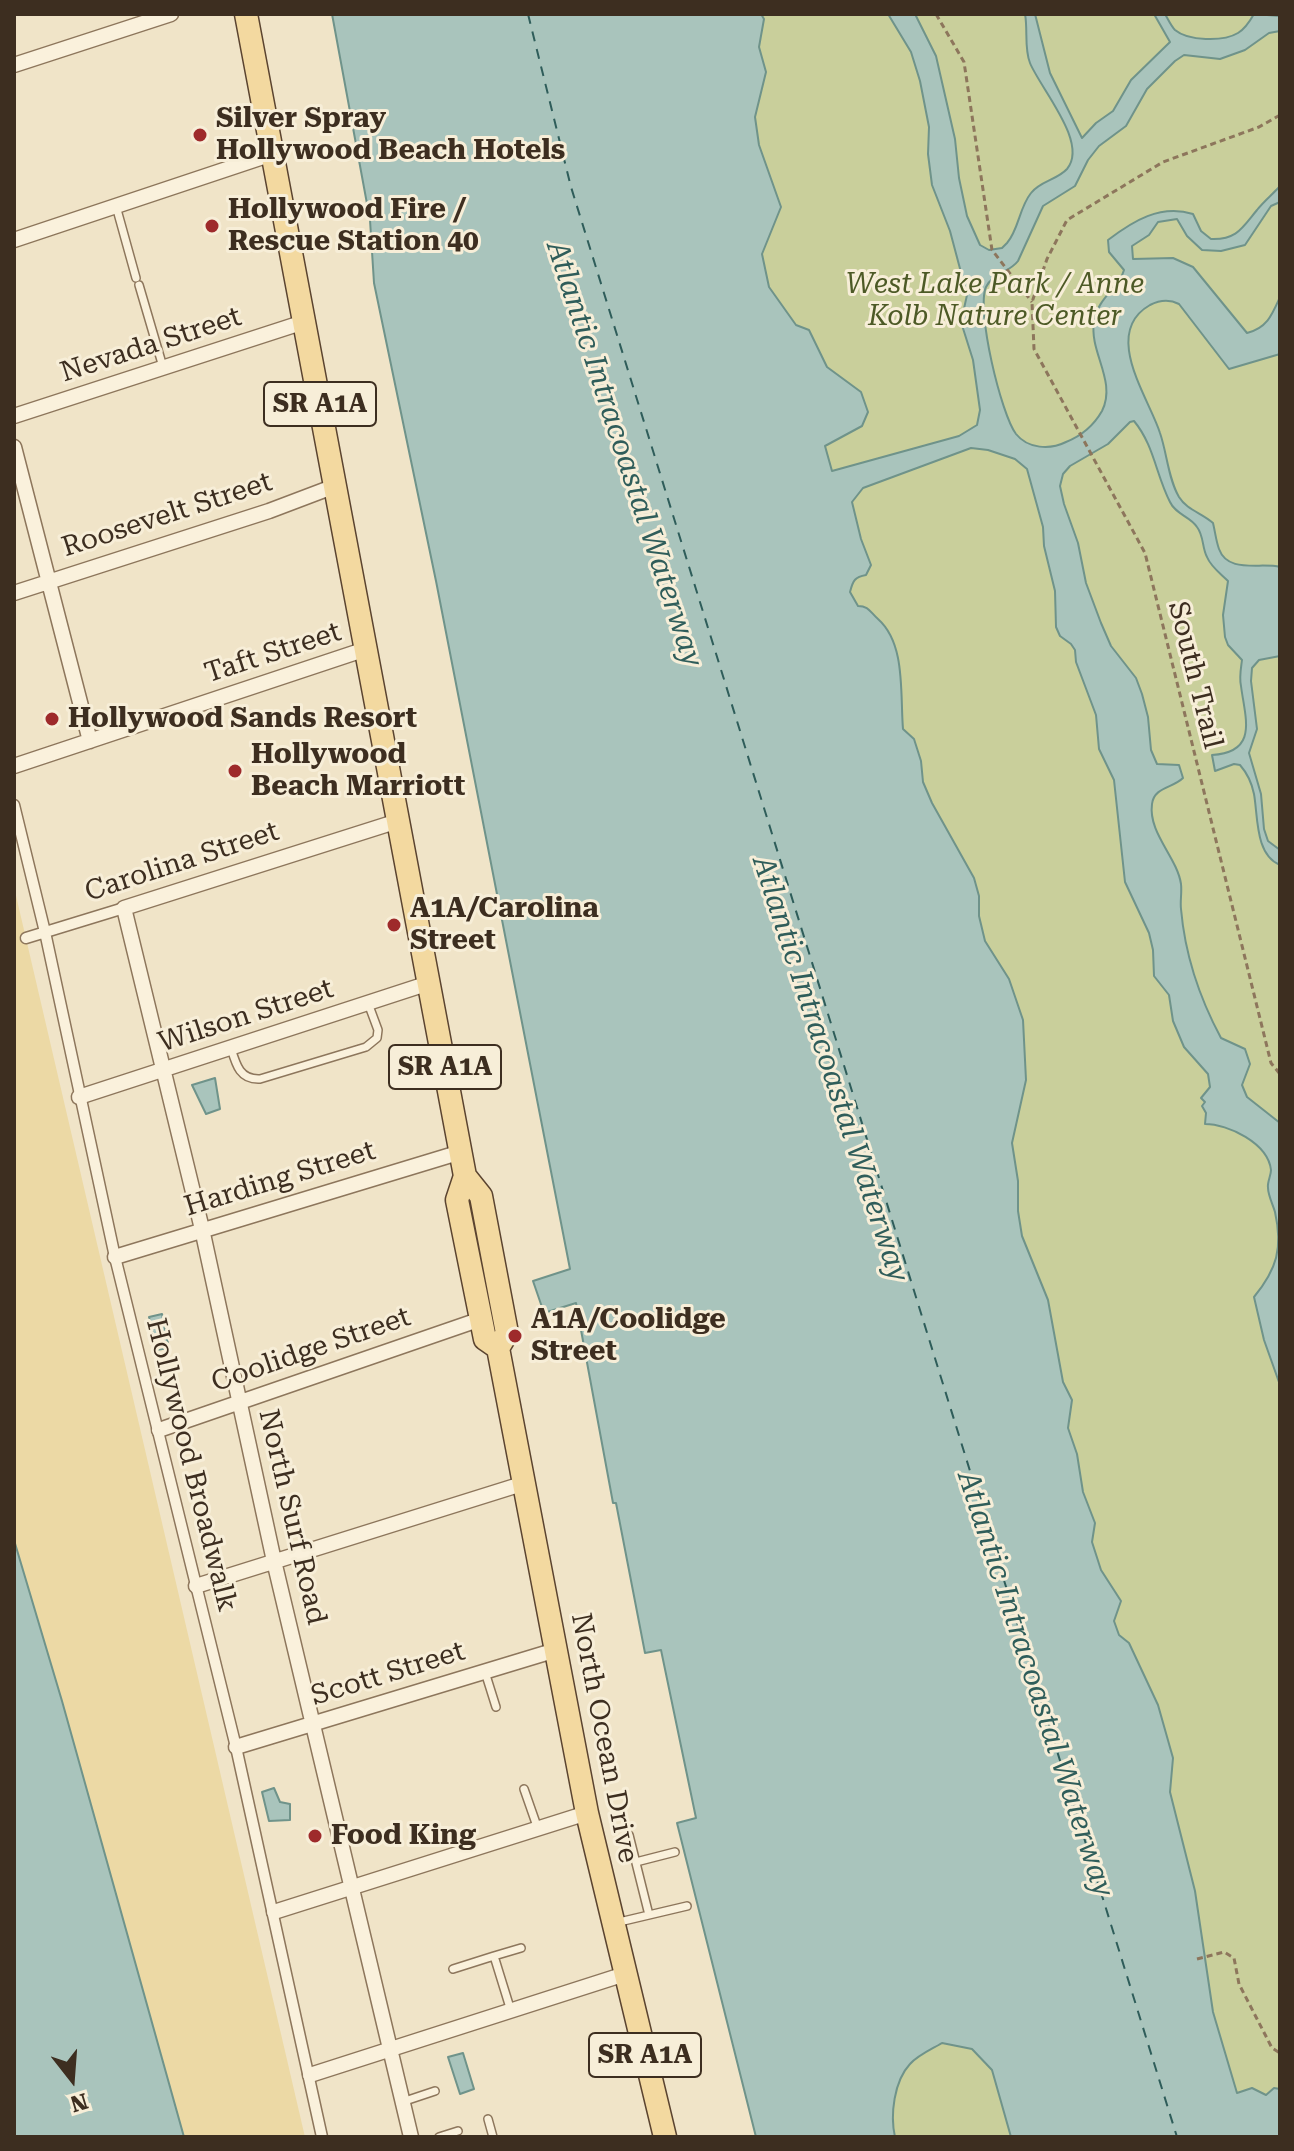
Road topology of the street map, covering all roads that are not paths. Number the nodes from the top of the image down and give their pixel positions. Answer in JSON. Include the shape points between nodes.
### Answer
{"nodes":[{"id":1,"x":171,"y":14,"type":"edge"},
{"id":2,"x":246,"y":14,"type":"edge"},
{"id":3,"x":14,"y":65,"type":"edge"},
{"id":4,"x":272,"y":154,"type":"junction"},
{"id":5,"x":116,"y":206,"type":"junction"},
{"id":6,"x":14,"y":240,"type":"edge"},
{"id":7,"x":304,"y":322,"type":"junction"},
{"id":8,"x":163,"y":368,"type":"junction"},
{"id":9,"x":14,"y":416,"type":"edge"},
{"id":10,"x":14,"y":447,"type":"edge"},
{"id":11,"x":335,"y":486,"type":"junction"},
{"id":12,"x":48,"y":582,"type":"junction"},
{"id":13,"x":14,"y":593,"type":"edge"},
{"id":14,"x":366,"y":649,"type":"junction"},
{"id":15,"x":90,"y":741,"type":"junction"},
{"id":16,"x":14,"y":766,"type":"edge"},
{"id":17,"x":14,"y":805,"type":"edge"},
{"id":18,"x":398,"y":821,"type":"junction"},
{"id":19,"x":124,"y":908,"type":"junction"},
{"id":20,"x":45,"y":932,"type":"junction"},
{"id":21,"x":26,"y":938,"type":"dead end"},
{"id":22,"x":429,"y":983,"type":"junction"},
{"id":23,"x":368,"y":1003,"type":"junction"},
{"id":24,"x":231,"y":1048,"type":"junction"},
{"id":25,"x":163,"y":1071,"type":"junction"},
{"id":26,"x":79,"y":1097,"type":"junction"},
{"id":27,"x":461,"y":1152,"type":"junction"},
{"id":28,"x":465,"y":1176,"type":"junction"},
{"id":29,"x":202,"y":1229,"type":"junction"},
{"id":30,"x":115,"y":1257,"type":"junction"},
{"id":31,"x":481,"y":1319,"type":"junction"},
{"id":32,"x":498,"y":1348,"type":"junction"},
{"id":33,"x":239,"y":1403,"type":"junction"},
{"id":34,"x":159,"y":1430,"type":"junction"},
{"id":35,"x":525,"y":1483,"type":"junction"},
{"id":36,"x":274,"y":1561,"type":"junction"},
{"id":37,"x":196,"y":1586,"type":"junction"},
{"id":38,"x":556,"y":1650,"type":"junction"},
{"id":39,"x":485,"y":1672,"type":"junction"},
{"id":40,"x":496,"y":1707,"type":"dead end"},
{"id":41,"x":312,"y":1723,"type":"junction"},
{"id":42,"x":236,"y":1747,"type":"junction"},
{"id":43,"x":524,"y":1789,"type":"dead end"},
{"id":44,"x":587,"y":1813,"type":"junction"},
{"id":45,"x":538,"y":1829,"type":"junction"},
{"id":46,"x":629,"y":1835,"type":"dead end"},
{"id":47,"x":675,"y":1852,"type":"dead end"},
{"id":48,"x":636,"y":1862,"type":"junction"},
{"id":49,"x":353,"y":1889,"type":"junction"},
{"id":50,"x":687,"y":1906,"type":"dead end"},
{"id":51,"x":274,"y":1912,"type":"junction"},
{"id":52,"x":649,"y":1915,"type":"junction"},
{"id":53,"x":613,"y":1924,"type":"junction"},
{"id":54,"x":521,"y":1948,"type":"dead end"},
{"id":55,"x":494,"y":1956,"type":"junction"},
{"id":56,"x":453,"y":1969,"type":"dead end"},
{"id":57,"x":625,"y":1974,"type":"junction"},
{"id":58,"x":511,"y":2011,"type":"junction"},
{"id":59,"x":389,"y":2050,"type":"junction"},
{"id":60,"x":310,"y":2075,"type":"junction"},
{"id":61,"x":435,"y":2091,"type":"dead end"},
{"id":62,"x":402,"y":2102,"type":"junction"},
{"id":63,"x":488,"y":2119,"type":"dead end"},
{"id":64,"x":458,"y":2131,"type":"dead end"},
{"id":65,"x":322,"y":2137,"type":"edge"},
{"id":66,"x":411,"y":2137,"type":"edge"},
{"id":67,"x":439,"y":2137,"type":"edge"},
{"id":68,"x":493,"y":2137,"type":"edge"},
{"id":69,"x":665,"y":2137,"type":"edge"}],
"edges":[{"from":1,"to":3,"type":"street"},
{"from":2,"to":4,"type":"main road","name":"North Ocean Drive","number":"SR A1A"},
{"from":4,"to":5,"type":"street"},
{"from":4,"to":7,"type":"main road","name":"North Ocean Drive","number":"SR A1A"},
{"from":5,"to":6,"type":"street"},
{"from":5,"to":8,"type":"lane"},
{"from":7,"to":8,"type":"street","name":"Nevada Street"},
{"from":7,"to":11,"type":"main road","name":"North Ocean Drive","number":"SR A1A"},
{"from":8,"to":9,"type":"street","name":"Nevada Street"},
{"from":10,"to":12,"type":"street"},
{"from":11,"to":12,"type":"street","name":"Roosevelt Street"},
{"from":11,"to":14,"type":"main road","name":"North Ocean Drive","number":"SR A1A"},
{"from":12,"to":13,"type":"street","name":"Roosevelt Street"},
{"from":12,"to":15,"type":"street"},
{"from":14,"to":15,"type":"street","name":"Taft Street"},
{"from":14,"to":18,"type":"main road","name":"North Ocean Drive","number":"SR A1A"},
{"from":15,"to":16,"type":"street","name":"Taft Street"},
{"from":17,"to":20,"type":"street","name":"Hollywood Broadwalk"},
{"from":18,"to":19,"type":"street","name":"Carolina Street"},
{"from":18,"to":22,"type":"main road","name":"North Ocean Drive","number":"SR A1A"},
{"from":19,"to":20,"type":"street","name":"Carolina Street"},
{"from":19,"to":25,"type":"street","name":"North Surf Road"},
{"from":20,"to":21,"type":"street","name":"Carolina Street"},
{"from":20,"to":26,"type":"street","name":"Hollywood Broadwalk"},
{"from":22,"to":23,"type":"street","name":"Wilson Street"},
{"from":22,"to":27,"type":"main road","name":"North Ocean Drive","number":"SR A1A"},
{"from":23,"to":24,"type":"street","name":"Wilson Street"},
{"from":23,"to":24,"type":"lane","via":[[378,1030],[366,1047],[260,1079],[238,1070]]},
{"from":24,"to":25,"type":"street","name":"Wilson Street"},
{"from":25,"to":26,"type":"street","name":"Wilson Street"},
{"from":25,"to":29,"type":"street","name":"North Surf Road"},
{"from":26,"to":30,"type":"street","name":"Hollywood Broadwalk"},
{"from":27,"to":28,"type":"main road","name":"North Ocean Drive","number":"SR A1A"},
{"from":27,"to":29,"type":"street","name":"Harding Street"},
{"from":28,"to":31,"type":"main road","name":"North Ocean Drive","number":"SR A1A","via":[[457,1200]]},
{"from":28,"to":32,"type":"main road","name":"North Ocean Drive","number":"SR A1A","via":[[481,1196],[507,1333]]},
{"from":29,"to":30,"type":"street","name":"Harding Street"},
{"from":29,"to":33,"type":"street","name":"North Surf Road"},
{"from":30,"to":34,"type":"street","name":"Hollywood Broadwalk"},
{"from":31,"to":32,"type":"main road","name":"North Ocean Drive","number":"SR A1A","via":[[485,1339]]},
{"from":31,"to":33,"type":"street","name":"Coolidge Street"},
{"from":32,"to":35,"type":"main road","name":"North Ocean Drive","number":"SR A1A"},
{"from":33,"to":34,"type":"street","name":"Coolidge Street"},
{"from":33,"to":36,"type":"street","name":"North Surf Road"},
{"from":34,"to":37,"type":"street","name":"Hollywood Broadwalk"},
{"from":35,"to":36,"type":"street"},
{"from":35,"to":38,"type":"main road","name":"North Ocean Drive","number":"SR A1A"},
{"from":36,"to":37,"type":"street"},
{"from":36,"to":41,"type":"street","name":"North Surf Road"},
{"from":37,"to":42,"type":"street","name":"Hollywood Broadwalk"},
{"from":38,"to":39,"type":"street","name":"Scott Street"},
{"from":38,"to":44,"type":"main road","name":"North Ocean Drive","number":"SR A1A"},
{"from":39,"to":40,"type":"lane"},
{"from":39,"to":41,"type":"street","name":"Scott Street"},
{"from":41,"to":42,"type":"street","name":"Scott Street"},
{"from":41,"to":49,"type":"street","name":"North Surf Road"},
{"from":42,"to":51,"type":"street","name":"Hollywood Broadwalk"},
{"from":43,"to":45,"type":"lane"},
{"from":44,"to":45,"type":"street"},
{"from":44,"to":53,"type":"main road","name":"North Ocean Drive","number":"SR A1A"},
{"from":45,"to":49,"type":"street"},
{"from":46,"to":48,"type":"lane"},
{"from":47,"to":48,"type":"lane"},
{"from":48,"to":52,"type":"lane"},
{"from":49,"to":51,"type":"street"},
{"from":49,"to":59,"type":"street","name":"North Surf Road"},
{"from":50,"to":52,"type":"lane"},
{"from":51,"to":60,"type":"street","name":"Hollywood Broadwalk"},
{"from":52,"to":53,"type":"lane"},
{"from":53,"to":57,"type":"main road","name":"North Ocean Drive","number":"SR A1A"},
{"from":54,"to":55,"type":"lane"},
{"from":55,"to":56,"type":"lane"},
{"from":55,"to":58,"type":"lane"},
{"from":57,"to":58,"type":"street"},
{"from":57,"to":69,"type":"main road","name":"North Ocean Drive","number":"SR A1A"},
{"from":58,"to":59,"type":"street"},
{"from":59,"to":60,"type":"street"},
{"from":59,"to":62,"type":"street","name":"North Surf Road"},
{"from":60,"to":65,"type":"street","name":"Hollywood Broadwalk"},
{"from":61,"to":62,"type":"lane"},
{"from":62,"to":66,"type":"street","name":"North Surf Road"},
{"from":63,"to":68,"type":"lane"},
{"from":64,"to":67,"type":"lane"}]}
